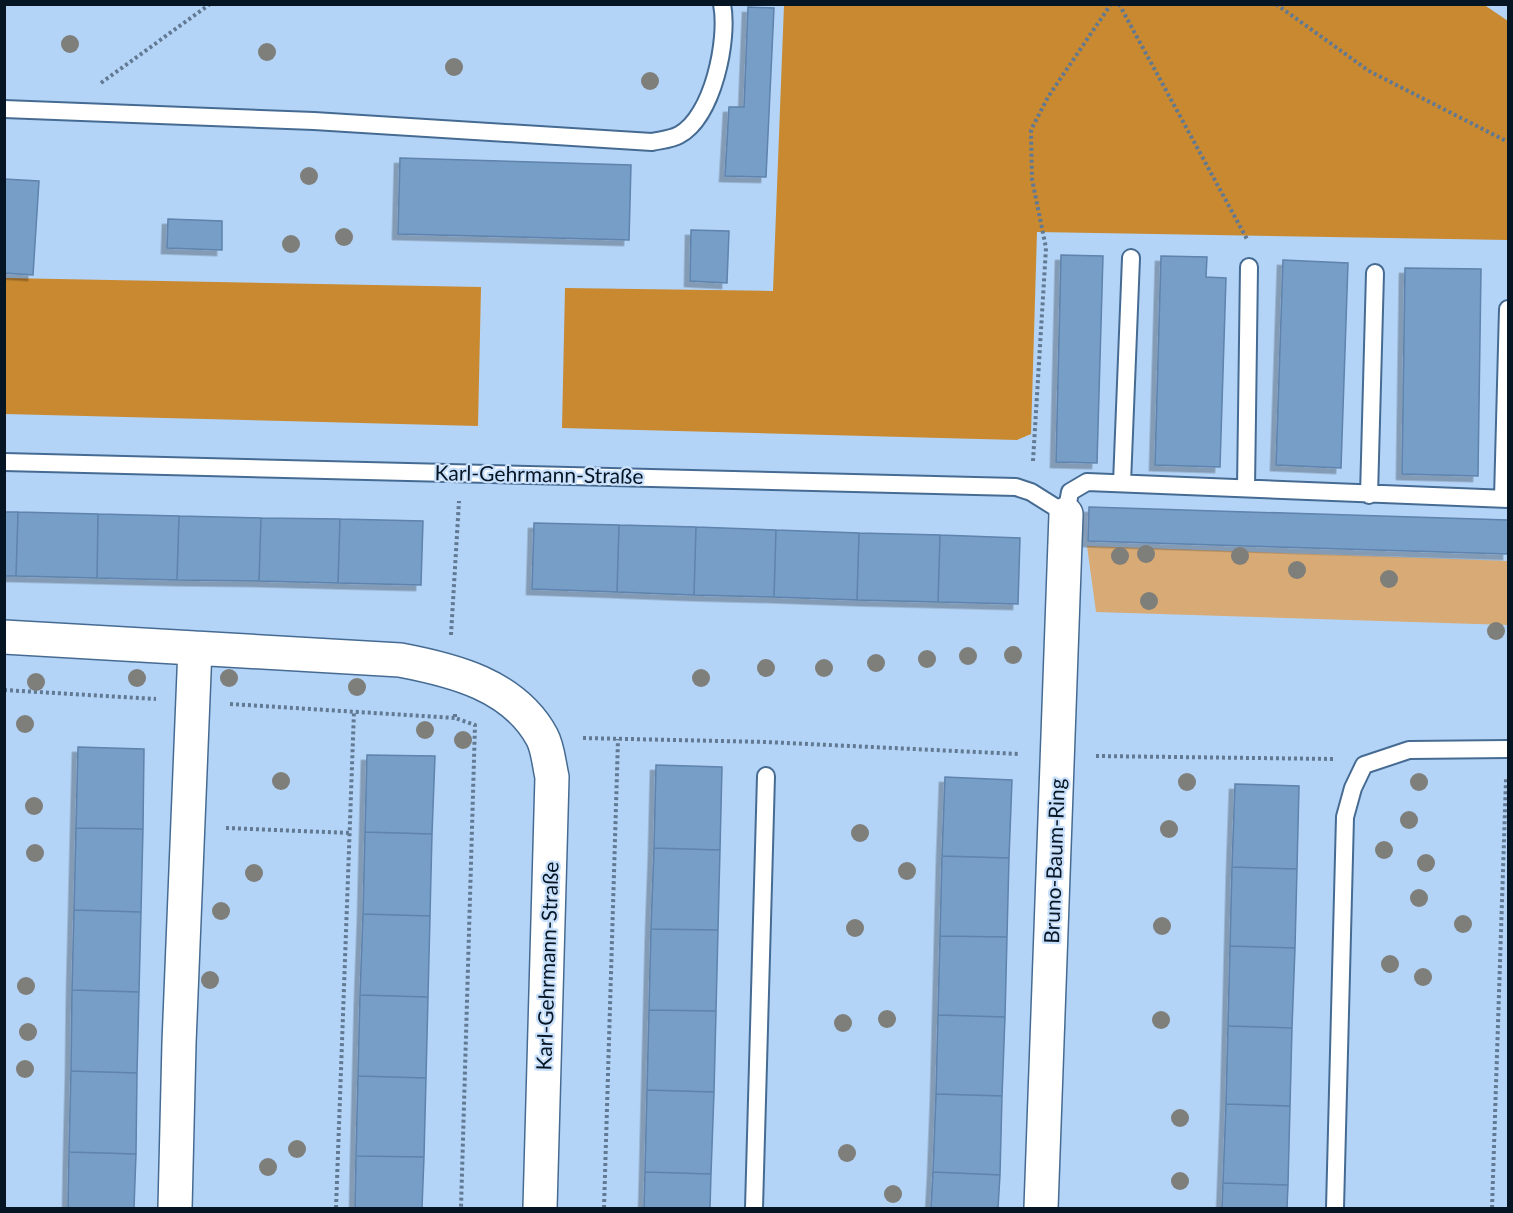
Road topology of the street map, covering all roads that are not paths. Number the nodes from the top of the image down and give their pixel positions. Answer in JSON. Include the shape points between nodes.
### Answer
{"nodes":[{"id":1,"x":722,"y":4,"type":"edge"},
{"id":2,"x":4,"y":109,"type":"edge"},
{"id":3,"x":1131,"y":258,"type":"dead end"},
{"id":4,"x":1249,"y":267,"type":"road end"},
{"id":5,"x":1375,"y":273,"type":"dead end"},
{"id":6,"x":1509,"y":309,"type":"edge"},
{"id":7,"x":4,"y":462,"type":"edge"},
{"id":8,"x":1122,"y":483,"type":"junction"},
{"id":9,"x":1246,"y":488,"type":"junction"},
{"id":10,"x":1369,"y":495,"type":"junction"},
{"id":11,"x":1506,"y":499,"type":"edge"},
{"id":12,"x":1066,"y":514,"type":"junction"},
{"id":13,"x":4,"y":638,"type":"edge"},
{"id":14,"x":195,"y":648,"type":"junction"},
{"id":15,"x":1508,"y":749,"type":"edge"},
{"id":16,"x":766,"y":776,"type":"dead end"},
{"id":17,"x":175,"y":1209,"type":"edge"},
{"id":18,"x":540,"y":1209,"type":"edge"},
{"id":19,"x":754,"y":1209,"type":"edge"},
{"id":20,"x":1041,"y":1209,"type":"edge"},
{"id":21,"x":1335,"y":1209,"type":"edge"}],
"edges":[{"from":1,"to":2,"type":"lane","via":[[720,65],[702,112],[680,135],[652,142],[314,121]]},
{"from":3,"to":8,"type":"lane"},
{"from":4,"to":9,"type":"lane"},
{"from":5,"to":10,"type":"lane"},
{"from":6,"to":11,"type":"lane"},
{"from":7,"to":12,"type":"lane","name":"Karl-Gehrmann-Straße","via":[[1016,487]]},
{"from":8,"to":9,"type":"lane"},
{"from":8,"to":12,"type":"lane","via":[[1086,482],[1070,492]]},
{"from":9,"to":10,"type":"lane"},
{"from":10,"to":11,"type":"lane"},
{"from":12,"to":20,"type":"street","name":"Bruno-Baum-Ring"},
{"from":13,"to":14,"type":"street","name":"Karl-Gehrmann-Straße"},
{"from":14,"to":17,"type":"street"},
{"from":14,"to":18,"type":"street","name":"Karl-Gehrmann-Straße","via":[[400,660],[452,670],[496,690],[519,709],[542,737],[552,777]]},
{"from":15,"to":21,"type":"lane","via":[[1409,750],[1364,765],[1353,788],[1345,817]]},
{"from":16,"to":19,"type":"lane"}]}
